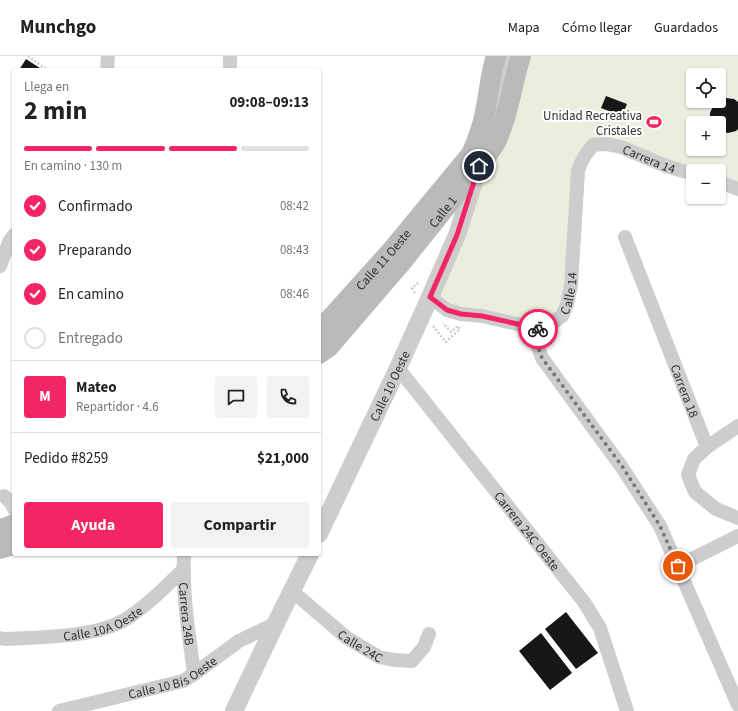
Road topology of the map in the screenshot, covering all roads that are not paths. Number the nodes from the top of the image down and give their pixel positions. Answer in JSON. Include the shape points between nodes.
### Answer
{"nodes":[{"id":1,"x":108,"y":56,"type":"edge"},
{"id":2,"x":230,"y":56,"type":"edge"},
{"id":3,"x":496,"y":56,"type":"edge"},
{"id":4,"x":506,"y":56,"type":"edge"},
{"id":5,"x":521,"y":56,"type":"edge"},
{"id":6,"x":107,"y":68,"type":"edge"},
{"id":7,"x":230,"y":68,"type":"edge"},
{"id":8,"x":471,"y":154,"type":"junction"},
{"id":9,"x":586,"y":154,"type":"joint"},
{"id":10,"x":686,"y":172,"type":"edge"},
{"id":11,"x":726,"y":184,"type":"edge"},
{"id":12,"x":738,"y":188,"type":"edge"},
{"id":13,"x":457,"y":235,"type":"junction"},
{"id":14,"x":626,"y":237,"type":"dead end"},
{"id":15,"x":12,"y":238,"type":"edge"},
{"id":16,"x":0,"y":266,"type":"edge"},
{"id":17,"x":430,"y":297,"type":"junction"},
{"id":18,"x":539,"y":327,"type":"junction"},
{"id":19,"x":322,"y":344,"type":"edge"},
{"id":20,"x":398,"y":368,"type":"junction"},
{"id":21,"x":738,"y":426,"type":"edge"},
{"id":22,"x":707,"y":447,"type":"junction"},
{"id":23,"x":12,"y":512,"type":"edge"},
{"id":24,"x":738,"y":518,"type":"edge"},
{"id":25,"x":10,"y":525,"type":"edge"},
{"id":26,"x":321,"y":530,"type":"edge"},
{"id":27,"x":738,"y":536,"type":"edge"},
{"id":28,"x":0,"y":549,"type":"edge"},
{"id":29,"x":184,"y":556,"type":"edge"},
{"id":30,"x":309,"y":556,"type":"edge"},
{"id":31,"x":678,"y":566,"type":"junction"},
{"id":32,"x":184,"y":569,"type":"junction"},
{"id":33,"x":292,"y":591,"type":"junction"},
{"id":34,"x":276,"y":623,"type":"junction"},
{"id":35,"x":429,"y":634,"type":"dead end"},
{"id":36,"x":2,"y":639,"type":"edge"},
{"id":37,"x":194,"y":674,"type":"junction"},
{"id":38,"x":738,"y":705,"type":"edge"},
{"id":39,"x":59,"y":711,"type":"edge"},
{"id":40,"x":234,"y":711,"type":"edge"},
{"id":41,"x":627,"y":711,"type":"edge"}],
"edges":[{"from":1,"to":6,"type":"street"},
{"from":2,"to":7,"type":"street"},
{"from":3,"to":8,"type":"main road","name":"Calle 11 Oeste","via":[[485,113]]},
{"from":4,"to":13,"type":"street","name":"Calle 10 Oeste","via":[[493,124]]},
{"from":5,"to":19,"type":"main road","name":"Calle 1","via":[[506,115],[491,150],[402,262]]},
{"from":8,"to":13,"type":"street","name":"Calle 10 Oeste"},
{"from":8,"to":19,"type":"main road","name":"Calle 11 Oeste","via":[[390,252]]},
{"from":9,"to":10,"type":"street","name":"Carrera 14","via":[[593,145],[606,144],[621,147]]},
{"from":9,"to":18,"type":"street","name":"Calle 14","via":[[578,171],[571,285],[567,305],[562,316],[551,324]]},
{"from":11,"to":12,"type":"street"},
{"from":13,"to":17,"type":"street","name":"Calle 10 Oeste"},
{"from":14,"to":22,"type":"street","name":"Carrera 18"},
{"from":15,"to":16,"type":"street"},
{"from":17,"to":18,"type":"street","name":"Calle 14","via":[[447,310],[461,314]]},
{"from":17,"to":20,"type":"street","name":"Calle 10 Oeste"},
{"from":18,"to":31,"type":"street","via":[[537,344],[542,358],[622,466],[660,526]]},
{"from":20,"to":26,"type":"street","name":"Calle 10 Oeste"},
{"from":20,"to":41,"type":"street","name":"Carrera 24C Oeste","via":[[584,602],[600,628]]},
{"from":21,"to":22,"type":"street"},
{"from":22,"to":24,"type":"street","via":[[694,459],[688,476],[696,492],[716,509]]},
{"from":23,"to":25,"type":"street"},
{"from":25,"to":28,"type":"main road"},
{"from":27,"to":31,"type":"street"},
{"from":29,"to":32,"type":"street","name":"Carrera 24B"},
{"from":30,"to":33,"type":"street"},
{"from":31,"to":38,"type":"street"},
{"from":32,"to":36,"type":"street","name":"Calle 10A Oeste","via":[[147,604],[124,620],[104,629],[78,634]]},
{"from":32,"to":37,"type":"street","name":"Carrera 24B","via":[[185,603]]},
{"from":33,"to":34,"type":"street"},
{"from":33,"to":35,"type":"street","name":"Calle 24C","via":[[347,638],[379,657],[412,661],[424,647]]},
{"from":34,"to":37,"type":"street","name":"Calle 10 Bis Oeste","via":[[239,641]]},
{"from":34,"to":40,"type":"street"},
{"from":37,"to":39,"type":"street","name":"Calle 10 Bis Oeste","via":[[182,681]]}]}
